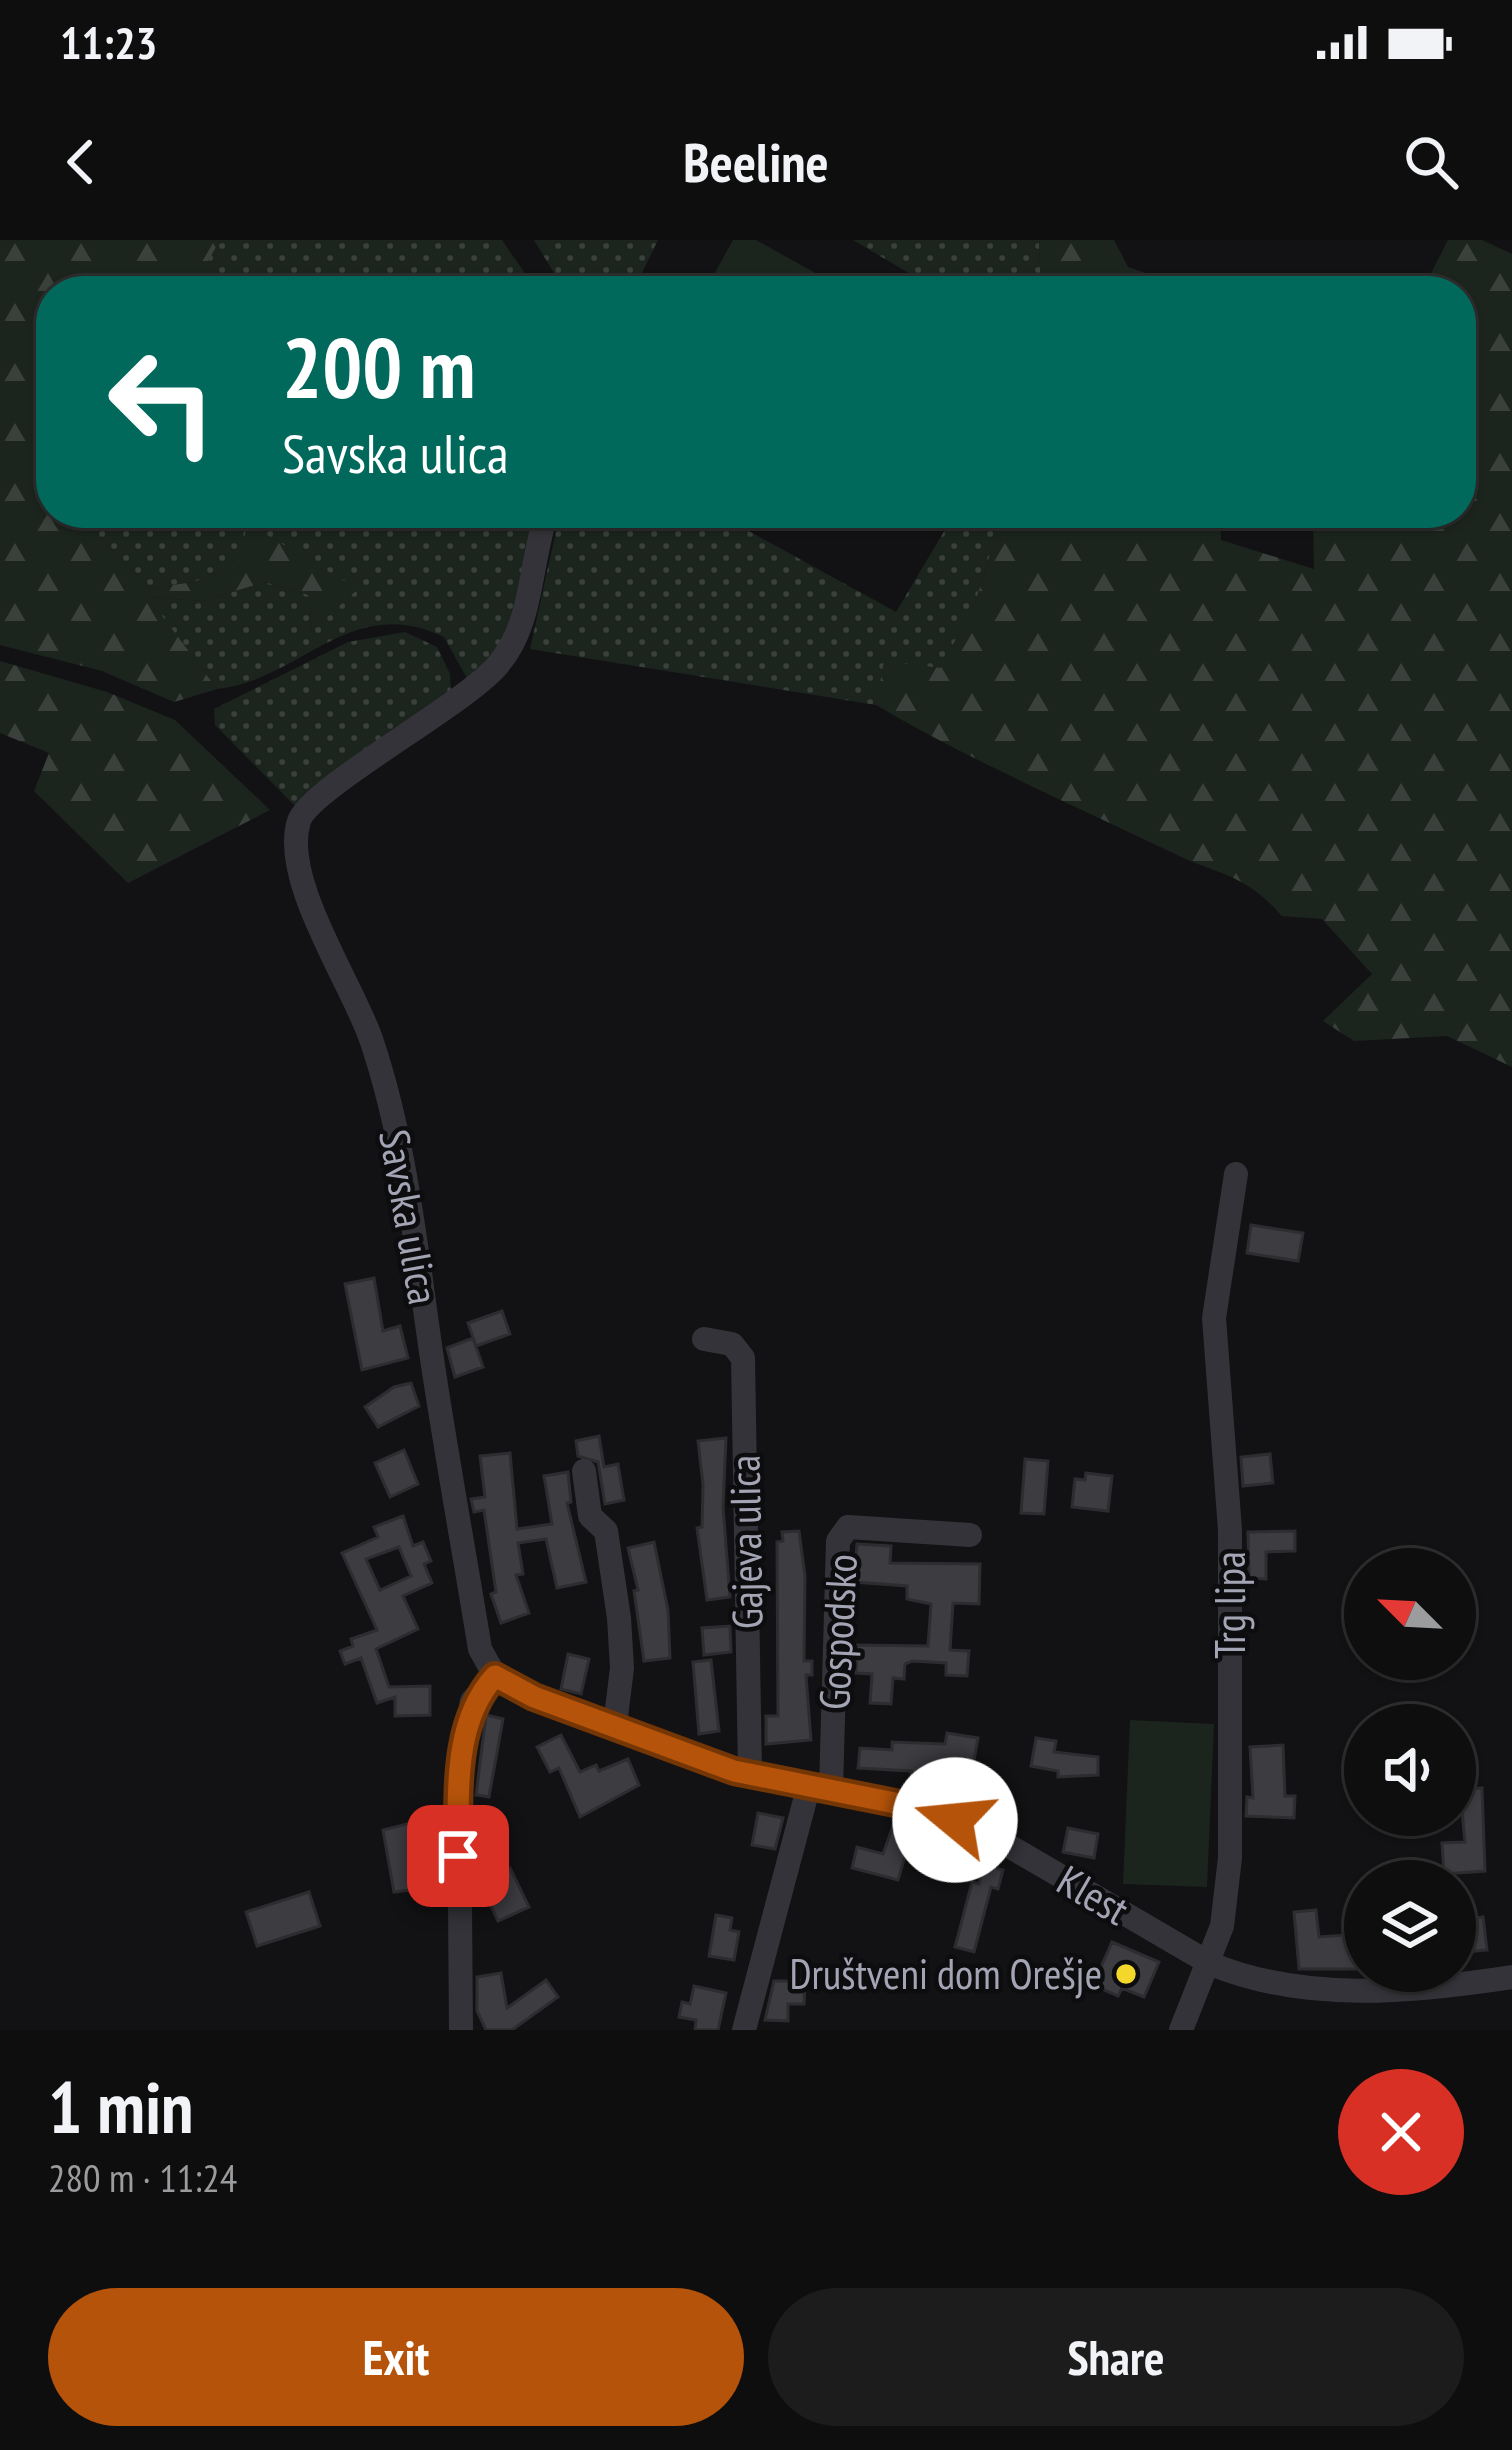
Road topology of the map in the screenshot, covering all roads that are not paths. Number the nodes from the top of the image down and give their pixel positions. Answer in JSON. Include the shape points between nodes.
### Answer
{"nodes":[{"id":1,"x":544,"y":528,"type":"edge"},
{"id":2,"x":1236,"y":1174,"type":"dead end"},
{"id":3,"x":704,"y":1340,"type":"dead end"},
{"id":4,"x":584,"y":1471,"type":"dead end"},
{"id":5,"x":970,"y":1535,"type":"dead end"},
{"id":6,"x":495,"y":1676,"type":"junction"},
{"id":7,"x":615,"y":1725,"type":"junction"},
{"id":8,"x":750,"y":1774,"type":"junction"},
{"id":9,"x":820,"y":1787,"type":"junction"},
{"id":10,"x":1211,"y":1964,"type":"junction"},
{"id":11,"x":1512,"y":1977,"type":"edge"},
{"id":12,"x":461,"y":2030,"type":"edge"},
{"id":13,"x":744,"y":2030,"type":"edge"},
{"id":14,"x":1181,"y":2030,"type":"edge"}],
"edges":[{"from":1,"to":6,"type":"street","name":"Savska ulica","via":[[520,636],[498,665],[395,748],[323,791],[299,820],[307,892],[371,1039],[393,1122],[418,1233],[480,1649]]},
{"from":2,"to":10,"type":"street","name":"Trg lipa","via":[[1214,1318],[1230,1530],[1231,1777],[1230,1858]]},
{"from":3,"to":8,"type":"street","name":"Gajeva ulica","via":[[732,1344],[743,1358]]},
{"from":4,"to":7,"type":"street","via":[[590,1516],[606,1531],[619,1618]]},
{"from":5,"to":9,"type":"street","name":"Gospodsko","via":[[848,1527],[838,1541]]},
{"from":6,"to":7,"type":"street","name":"Klest"},
{"from":6,"to":12,"type":"street","via":[[472,1701],[459,1777]]},
{"from":7,"to":8,"type":"street","name":"Klest"},
{"from":8,"to":9,"type":"street","name":"Klest"},
{"from":9,"to":10,"type":"street","name":"Klest","via":[[925,1809],[985,1832]]},
{"from":9,"to":13,"type":"street"},
{"from":10,"to":11,"type":"street","name":"Klest","via":[[1305,1989],[1428,1990]]},
{"from":10,"to":14,"type":"street","name":"Trg lipa"}]}
